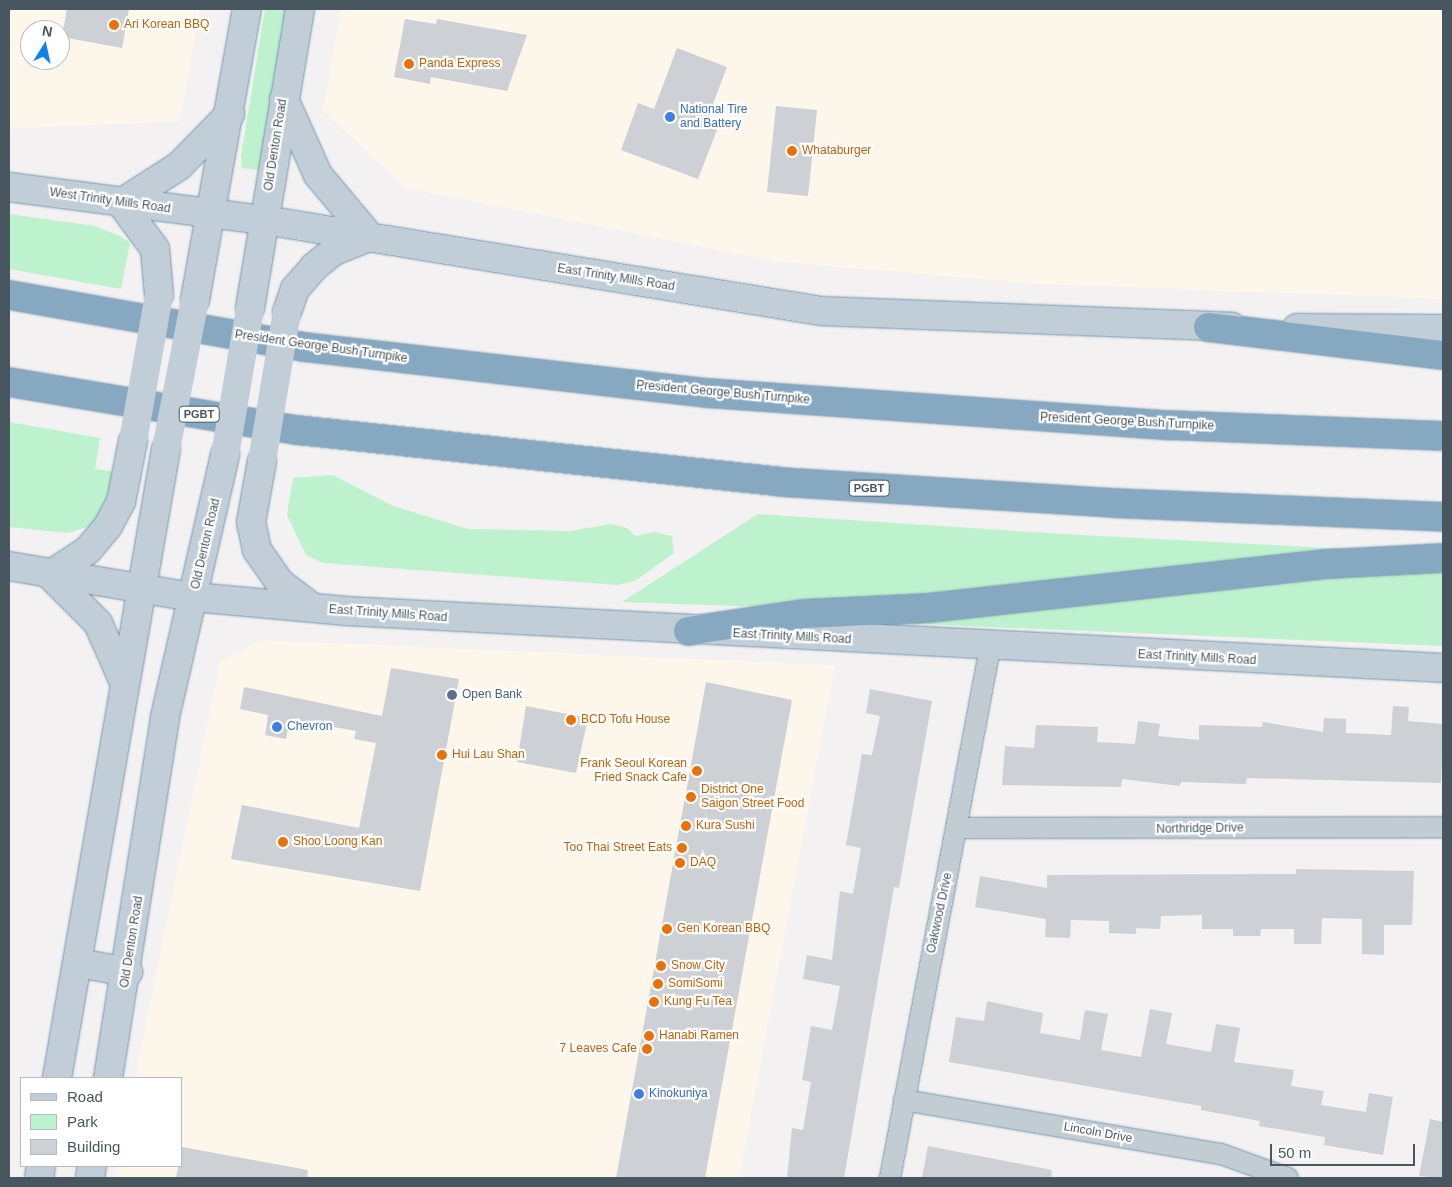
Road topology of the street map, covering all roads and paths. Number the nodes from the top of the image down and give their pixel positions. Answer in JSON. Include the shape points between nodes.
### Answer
{"nodes":[{"id":1,"x":248,"y":9,"type":"edge"},
{"id":2,"x":300,"y":9,"type":"edge"},
{"id":3,"x":284,"y":99,"type":"junction"},
{"id":4,"x":230,"y":114,"type":"junction"},
{"id":5,"x":9,"y":187,"type":"edge"},
{"id":6,"x":121,"y":203,"type":"junction"},
{"id":7,"x":211,"y":215,"type":"junction"},
{"id":8,"x":264,"y":220,"type":"junction"},
{"id":9,"x":370,"y":237,"type":"junction"},
{"id":10,"x":9,"y":295,"type":"edge"},
{"id":11,"x":1208,"y":327,"type":"junction"},
{"id":12,"x":1443,"y":329,"type":"edge"},
{"id":13,"x":1443,"y":355,"type":"edge"},
{"id":14,"x":9,"y":382,"type":"edge"},
{"id":15,"x":1443,"y":436,"type":"edge"},
{"id":16,"x":1443,"y":517,"type":"edge"},
{"id":17,"x":1443,"y":558,"type":"edge"},
{"id":18,"x":9,"y":566,"type":"edge"},
{"id":19,"x":50,"y":574,"type":"junction"},
{"id":20,"x":143,"y":588,"type":"junction"},
{"id":21,"x":193,"y":597,"type":"junction"},
{"id":22,"x":313,"y":608,"type":"junction"},
{"id":23,"x":688,"y":631,"type":"junction"},
{"id":24,"x":990,"y":648,"type":"junction"},
{"id":25,"x":1443,"y":668,"type":"edge"},
{"id":26,"x":124,"y":684,"type":"junction"},
{"id":27,"x":1443,"y":826,"type":"edge"},
{"id":28,"x":957,"y":828,"type":"junction"},
{"id":29,"x":78,"y":962,"type":"junction"},
{"id":30,"x":128,"y":972,"type":"junction"},
{"id":31,"x":57,"y":1077,"type":"edge"},
{"id":32,"x":108,"y":1077,"type":"edge"},
{"id":33,"x":904,"y":1100,"type":"junction"},
{"id":34,"x":890,"y":1178,"type":"edge"},
{"id":35,"x":1288,"y":1178,"type":"edge"}],
"edges":[{"from":1,"to":4,"type":"main road"},
{"from":2,"to":3,"type":"main road","name":"Old Denton Road"},
{"from":3,"to":8,"type":"main road","name":"Old Denton Road"},
{"from":3,"to":9,"type":"main road","via":[[318,175]]},
{"from":4,"to":6,"type":"main road","via":[[179,166]]},
{"from":4,"to":7,"type":"main road"},
{"from":5,"to":6,"type":"main road","name":"West Trinity Mills Road"},
{"from":6,"to":7,"type":"main road","name":"West Trinity Mills Road"},
{"from":6,"to":19,"type":"main road","bridge":true,"via":[[156,249],[159,295],[133,441],[121,502],[108,526],[88,550]]},
{"from":7,"to":8,"type":"main road","name":"East Trinity Mills Road"},
{"from":7,"to":20,"type":"main road","bridge":true},
{"from":8,"to":9,"type":"main road","name":"East Trinity Mills Road"},
{"from":8,"to":21,"type":"main road","name":"Old Denton Road","bridge":true,"via":[[226,455]]},
{"from":9,"to":11,"type":"main road","name":"East Trinity Mills Road","via":[[821,311]]},
{"from":9,"to":22,"type":"main road","bridge":true,"via":[[334,251],[295,289],[287,312],[251,522],[257,550],[280,583]]},
{"from":10,"to":15,"type":"highway","name":"President George Bush Turnpike","via":[[304,347],[707,393],[1168,425]]},
{"from":11,"to":12,"type":"main road","name":"East Trinity Mills Road"},
{"from":11,"to":13,"type":"highway"},
{"from":14,"to":16,"type":"highway","number":"PGBT","via":[[297,430],[781,482],[1114,503]]},
{"from":17,"to":23,"type":"highway","via":[[1327,564],[928,608],[805,614]]},
{"from":18,"to":19,"type":"main road"},
{"from":19,"to":20,"type":"main road"},
{"from":19,"to":26,"type":"main road","via":[[98,623]]},
{"from":20,"to":21,"type":"main road","name":"East Trinity Mills Road"},
{"from":20,"to":26,"type":"main road"},
{"from":21,"to":22,"type":"main road","name":"East Trinity Mills Road"},
{"from":21,"to":30,"type":"main road","name":"Old Denton Road","via":[[165,717]]},
{"from":22,"to":23,"type":"main road","name":"East Trinity Mills Road"},
{"from":23,"to":24,"type":"main road","name":"East Trinity Mills Road"},
{"from":24,"to":25,"type":"main road","name":"East Trinity Mills Road"},
{"from":24,"to":28,"type":"street","name":"Oakwood Drive"},
{"from":26,"to":29,"type":"main road"},
{"from":27,"to":28,"type":"street","name":"Northridge Drive"},
{"from":28,"to":33,"type":"street","name":"Oakwood Drive"},
{"from":29,"to":30,"type":"main road"},
{"from":29,"to":31,"type":"main road"},
{"from":30,"to":32,"type":"main road","name":"Old Denton Road"},
{"from":33,"to":34,"type":"street","name":"Oakwood Drive"},
{"from":33,"to":35,"type":"street","name":"Lincoln Drive","via":[[1221,1154]]}]}
